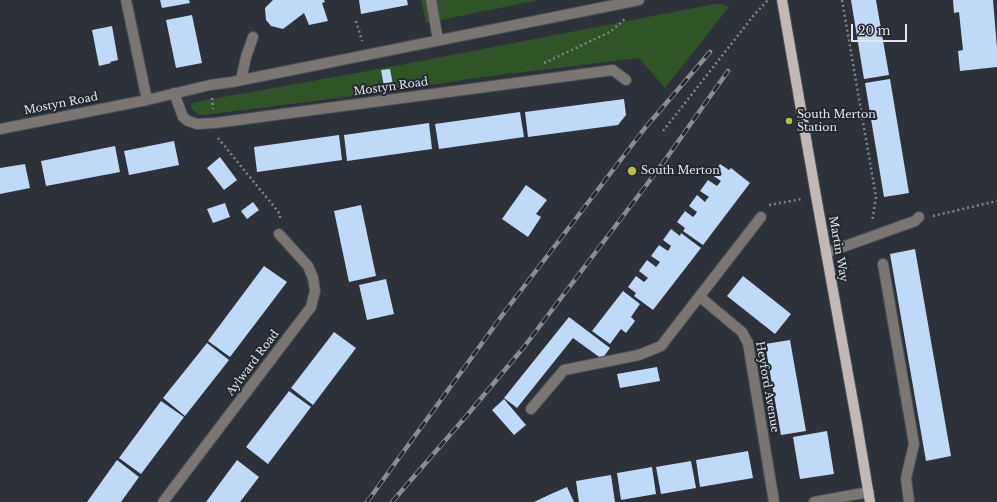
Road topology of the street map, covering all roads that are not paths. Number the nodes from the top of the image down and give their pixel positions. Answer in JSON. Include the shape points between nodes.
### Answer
{"nodes":[{"id":1,"x":126,"y":0,"type":"edge"},
{"id":2,"x":431,"y":0,"type":"edge"},
{"id":3,"x":639,"y":0,"type":"edge"},
{"id":4,"x":782,"y":0,"type":"edge"},
{"id":5,"x":253,"y":37,"type":"dead end"},
{"id":6,"x":438,"y":40,"type":"junction"},
{"id":7,"x":240,"y":80,"type":"junction"},
{"id":8,"x":626,"y":80,"type":"dead end"},
{"id":9,"x":174,"y":93,"type":"junction"},
{"id":10,"x":147,"y":100,"type":"junction"},
{"id":11,"x":0,"y":129,"type":"edge"},
{"id":12,"x":761,"y":217,"type":"road end"},
{"id":13,"x":919,"y":217,"type":"road end"},
{"id":14,"x":280,"y":234,"type":"road end"},
{"id":15,"x":826,"y":253,"type":"junction"},
{"id":16,"x":883,"y":264,"type":"dead end"},
{"id":17,"x":700,"y":297,"type":"junction"},
{"id":18,"x":531,"y":408,"type":"dead end"},
{"id":19,"x":869,"y":497,"type":"edge"},
{"id":20,"x":163,"y":502,"type":"edge"},
{"id":21,"x":774,"y":502,"type":"edge"},
{"id":22,"x":814,"y":502,"type":"edge"},
{"id":23,"x":909,"y":502,"type":"edge"}],
"edges":[{"from":1,"to":10,"type":"street"},
{"from":2,"to":6,"type":"street"},
{"from":3,"to":6,"type":"street","name":"Mostyn Road"},
{"from":4,"to":15,"type":"main road","name":"Martin Way"},
{"from":5,"to":7,"type":"street"},
{"from":6,"to":7,"type":"street","name":"Mostyn Road"},
{"from":7,"to":9,"type":"street","name":"Mostyn Road"},
{"from":8,"to":9,"type":"street","name":"Mostyn Road","via":[[614,70],[197,124],[183,116]]},
{"from":9,"to":10,"type":"street","name":"Mostyn Road"},
{"from":10,"to":11,"type":"street","name":"Mostyn Road"},
{"from":12,"to":17,"type":"street"},
{"from":13,"to":15,"type":"street","via":[[915,221]]},
{"from":14,"to":20,"type":"street","name":"Aylward Road","via":[[308,266],[314,278],[315,291],[310,307]]},
{"from":15,"to":19,"type":"main road","name":"Martin Way"},
{"from":16,"to":23,"type":"street","via":[[914,444],[906,478]]},
{"from":17,"to":18,"type":"street","via":[[661,346],[639,355],[564,370]]},
{"from":17,"to":21,"type":"street","name":"Heyford Avenue","via":[[742,332],[748,343]]},
{"from":19,"to":22,"type":"street"}]}
